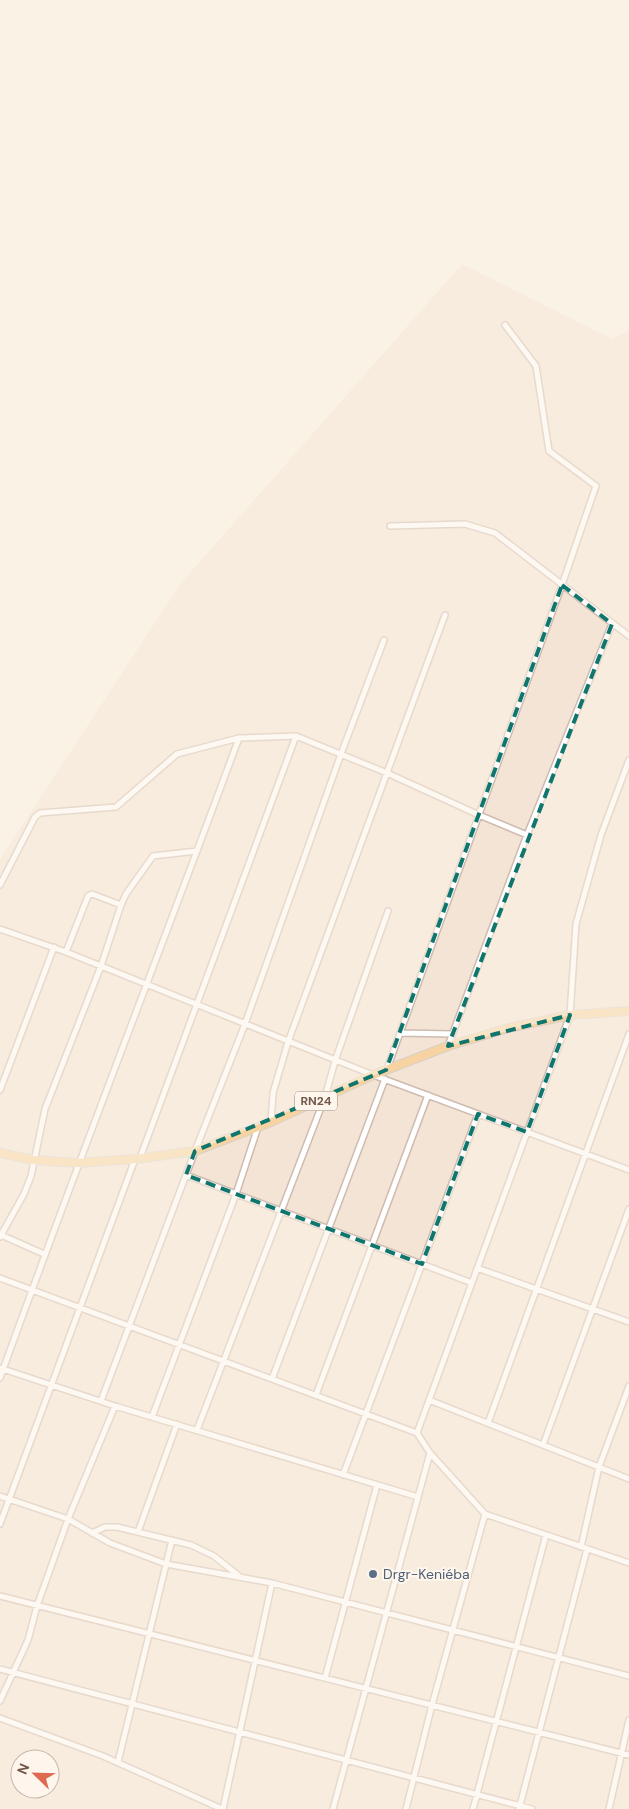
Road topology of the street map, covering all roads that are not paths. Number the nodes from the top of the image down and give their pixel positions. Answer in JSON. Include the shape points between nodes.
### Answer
{"nodes":[{"id":1,"x":505,"y":325,"type":"dead end"},
{"id":2,"x":390,"y":526,"type":"dead end"},
{"id":3,"x":562,"y":585,"type":"junction"},
{"id":4,"x":446,"y":615,"type":"dead end"},
{"id":5,"x":612,"y":624,"type":"junction"},
{"id":6,"x":629,"y":636,"type":"edge"},
{"id":7,"x":384,"y":640,"type":"dead end"},
{"id":8,"x":296,"y":736,"type":"junction"},
{"id":9,"x":239,"y":738,"type":"junction"},
{"id":10,"x":341,"y":754,"type":"junction"},
{"id":11,"x":629,"y":760,"type":"edge"},
{"id":12,"x":387,"y":772,"type":"junction"},
{"id":13,"x":479,"y":815,"type":"junction"},
{"id":14,"x":527,"y":835,"type":"junction"},
{"id":15,"x":197,"y":851,"type":"junction"},
{"id":16,"x":0,"y":885,"type":"edge"},
{"id":17,"x":121,"y":905,"type":"junction"},
{"id":18,"x":388,"y":911,"type":"dead end"},
{"id":19,"x":0,"y":929,"type":"edge"},
{"id":20,"x":54,"y":948,"type":"junction"},
{"id":21,"x":66,"y":952,"type":"junction"},
{"id":22,"x":101,"y":966,"type":"junction"},
{"id":23,"x":148,"y":984,"type":"junction"},
{"id":24,"x":196,"y":1004,"type":"junction"},
{"id":25,"x":629,"y":1011,"type":"edge"},
{"id":26,"x":570,"y":1015,"type":"junction"},
{"id":27,"x":245,"y":1024,"type":"junction"},
{"id":28,"x":400,"y":1033,"type":"junction"},
{"id":29,"x":452,"y":1034,"type":"junction"},
{"id":30,"x":629,"y":1034,"type":"edge"},
{"id":31,"x":288,"y":1042,"type":"junction"},
{"id":32,"x":448,"y":1046,"type":"junction"},
{"id":33,"x":336,"y":1061,"type":"junction"},
{"id":34,"x":386,"y":1070,"type":"junction"},
{"id":35,"x":373,"y":1075,"type":"junction"},
{"id":36,"x":385,"y":1079,"type":"junction"},
{"id":37,"x":0,"y":1090,"type":"edge"},
{"id":38,"x":428,"y":1096,"type":"junction"},
{"id":39,"x":325,"y":1097,"type":"junction"},
{"id":40,"x":478,"y":1114,"type":"junction"},
{"id":41,"x":271,"y":1122,"type":"junction"},
{"id":42,"x":258,"y":1127,"type":"junction"},
{"id":43,"x":527,"y":1132,"type":"junction"},
{"id":44,"x":195,"y":1151,"type":"junction"},
{"id":45,"x":0,"y":1153,"type":"edge"},
{"id":46,"x":586,"y":1154,"type":"junction"},
{"id":47,"x":137,"y":1159,"type":"junction"},
{"id":48,"x":34,"y":1160,"type":"junction"},
{"id":49,"x":78,"y":1163,"type":"junction"},
{"id":50,"x":629,"y":1170,"type":"edge"},
{"id":51,"x":186,"y":1175,"type":"junction"},
{"id":52,"x":236,"y":1194,"type":"junction"},
{"id":53,"x":629,"y":1209,"type":"edge"},
{"id":54,"x":281,"y":1211,"type":"junction"},
{"id":55,"x":329,"y":1229,"type":"junction"},
{"id":56,"x":0,"y":1236,"type":"edge"},
{"id":57,"x":372,"y":1245,"type":"junction"},
{"id":58,"x":44,"y":1254,"type":"junction"},
{"id":59,"x":422,"y":1264,"type":"junction"},
{"id":60,"x":477,"y":1268,"type":"junction"},
{"id":61,"x":0,"y":1278,"type":"edge"},
{"id":62,"x":472,"y":1283,"type":"junction"},
{"id":63,"x":32,"y":1289,"type":"junction"},
{"id":64,"x":537,"y":1289,"type":"junction"},
{"id":65,"x":80,"y":1307,"type":"junction"},
{"id":66,"x":592,"y":1309,"type":"junction"},
{"id":67,"x":629,"y":1322,"type":"edge"},
{"id":68,"x":130,"y":1326,"type":"junction"},
{"id":69,"x":179,"y":1344,"type":"junction"},
{"id":70,"x":224,"y":1361,"type":"junction"},
{"id":71,"x":2,"y":1369,"type":"edge"},
{"id":72,"x":0,"y":1378,"type":"edge"},
{"id":73,"x":272,"y":1379,"type":"junction"},
{"id":74,"x":50,"y":1386,"type":"junction"},
{"id":75,"x":629,"y":1386,"type":"edge"},
{"id":76,"x":316,"y":1395,"type":"junction"},
{"id":77,"x":429,"y":1400,"type":"junction"},
{"id":78,"x":101,"y":1401,"type":"junction"},
{"id":79,"x":115,"y":1406,"type":"junction"},
{"id":80,"x":365,"y":1414,"type":"junction"},
{"id":81,"x":152,"y":1417,"type":"junction"},
{"id":82,"x":488,"y":1423,"type":"junction"},
{"id":83,"x":177,"y":1424,"type":"junction"},
{"id":84,"x":197,"y":1430,"type":"junction"},
{"id":85,"x":417,"y":1433,"type":"junction"},
{"id":86,"x":543,"y":1445,"type":"junction"},
{"id":87,"x":430,"y":1454,"type":"junction"},
{"id":88,"x":599,"y":1467,"type":"junction"},
{"id":89,"x":343,"y":1474,"type":"junction"},
{"id":90,"x":629,"y":1479,"type":"edge"},
{"id":91,"x":377,"y":1485,"type":"junction"},
{"id":92,"x":0,"y":1496,"type":"edge"},
{"id":93,"x":418,"y":1497,"type":"junction"},
{"id":94,"x":10,"y":1500,"type":"junction"},
{"id":95,"x":485,"y":1514,"type":"junction"},
{"id":96,"x":68,"y":1519,"type":"junction"},
{"id":97,"x":0,"y":1524,"type":"edge"},
{"id":98,"x":138,"y":1532,"type":"junction"},
{"id":99,"x":92,"y":1533,"type":"junction"},
{"id":100,"x":546,"y":1535,"type":"junction"},
{"id":101,"x":172,"y":1540,"type":"junction"},
{"id":102,"x":584,"y":1548,"type":"junction"},
{"id":103,"x":629,"y":1563,"type":"edge"},
{"id":104,"x":166,"y":1564,"type":"junction"},
{"id":105,"x":241,"y":1577,"type":"junction"},
{"id":106,"x":272,"y":1583,"type":"junction"},
{"id":107,"x":0,"y":1596,"type":"edge"},
{"id":108,"x":345,"y":1602,"type":"junction"},
{"id":109,"x":37,"y":1606,"type":"junction"},
{"id":110,"x":386,"y":1612,"type":"junction"},
{"id":111,"x":453,"y":1630,"type":"junction"},
{"id":112,"x":148,"y":1634,"type":"junction"},
{"id":113,"x":516,"y":1646,"type":"junction"},
{"id":114,"x":558,"y":1657,"type":"junction"},
{"id":115,"x":255,"y":1660,"type":"junction"},
{"id":116,"x":0,"y":1669,"type":"edge"},
{"id":117,"x":13,"y":1672,"type":"junction"},
{"id":118,"x":629,"y":1676,"type":"edge"},
{"id":119,"x":325,"y":1678,"type":"junction"},
{"id":120,"x":366,"y":1688,"type":"junction"},
{"id":121,"x":0,"y":1701,"type":"edge"},
{"id":122,"x":132,"y":1704,"type":"junction"},
{"id":123,"x":432,"y":1704,"type":"junction"},
{"id":124,"x":0,"y":1718,"type":"edge"},
{"id":125,"x":629,"y":1720,"type":"edge"},
{"id":126,"x":497,"y":1721,"type":"junction"},
{"id":127,"x":539,"y":1731,"type":"junction"},
{"id":128,"x":239,"y":1732,"type":"junction"},
{"id":129,"x":622,"y":1752,"type":"junction"},
{"id":130,"x":629,"y":1755,"type":"edge"},
{"id":131,"x":346,"y":1760,"type":"junction"},
{"id":132,"x":118,"y":1762,"type":"junction"},
{"id":133,"x":414,"y":1778,"type":"junction"},
{"id":134,"x":477,"y":1794,"type":"junction"},
{"id":135,"x":519,"y":1807,"type":"edge"},
{"id":136,"x":222,"y":1809,"type":"edge"},
{"id":137,"x":333,"y":1809,"type":"edge"},
{"id":138,"x":406,"y":1809,"type":"edge"},
{"id":139,"x":473,"y":1809,"type":"edge"},
{"id":140,"x":532,"y":1809,"type":"edge"},
{"id":141,"x":609,"y":1809,"type":"edge"}],
"edges":[{"from":1,"to":3,"type":"street","via":[[536,366],[549,451],[596,486]]},
{"from":2,"to":3,"type":"street","via":[[465,524],[495,533]]},
{"from":3,"to":5,"type":"street"},
{"from":3,"to":13,"type":"street"},
{"from":4,"to":12,"type":"street"},
{"from":5,"to":6,"type":"street"},
{"from":5,"to":14,"type":"street"},
{"from":7,"to":10,"type":"street"},
{"from":8,"to":9,"type":"street"},
{"from":8,"to":10,"type":"street"},
{"from":8,"to":24,"type":"street"},
{"from":9,"to":15,"type":"street"},
{"from":9,"to":16,"type":"street","via":[[177,754],[116,807],[40,813]]},
{"from":10,"to":12,"type":"street"},
{"from":10,"to":27,"type":"street"},
{"from":11,"to":26,"type":"street","via":[[601,835],[576,924]]},
{"from":12,"to":13,"type":"street"},
{"from":12,"to":31,"type":"street"},
{"from":13,"to":14,"type":"street"},
{"from":13,"to":28,"type":"street"},
{"from":14,"to":29,"type":"street"},
{"from":15,"to":17,"type":"street","via":[[153,856]]},
{"from":15,"to":23,"type":"street"},
{"from":17,"to":21,"type":"street","via":[[92,894],[88,896]]},
{"from":17,"to":22,"type":"street"},
{"from":18,"to":33,"type":"street"},
{"from":19,"to":20,"type":"street"},
{"from":20,"to":21,"type":"street"},
{"from":20,"to":37,"type":"street"},
{"from":21,"to":22,"type":"street"},
{"from":22,"to":23,"type":"street"},
{"from":22,"to":48,"type":"street","via":[[45,1109]]},
{"from":23,"to":24,"type":"street"},
{"from":23,"to":49,"type":"street"},
{"from":24,"to":27,"type":"street"},
{"from":24,"to":47,"type":"street"},
{"from":25,"to":26,"type":"main road","number":"RN24"},
{"from":26,"to":32,"type":"main road","number":"RN24","via":[[508,1028]]},
{"from":26,"to":43,"type":"street"},
{"from":27,"to":31,"type":"street"},
{"from":27,"to":44,"type":"street"},
{"from":28,"to":29,"type":"street"},
{"from":28,"to":34,"type":"street"},
{"from":29,"to":32,"type":"street"},
{"from":30,"to":46,"type":"street"},
{"from":31,"to":33,"type":"street"},
{"from":31,"to":41,"type":"street","via":[[273,1094]]},
{"from":32,"to":34,"type":"main road","number":"RN24"},
{"from":33,"to":35,"type":"street"},
{"from":33,"to":39,"type":"street"},
{"from":34,"to":35,"type":"main road","number":"RN24"},
{"from":35,"to":36,"type":"street"},
{"from":35,"to":39,"type":"main road","number":"RN24"},
{"from":36,"to":38,"type":"street"},
{"from":36,"to":55,"type":"street"},
{"from":38,"to":40,"type":"street"},
{"from":38,"to":57,"type":"street"},
{"from":39,"to":41,"type":"main road","number":"RN24"},
{"from":39,"to":54,"type":"street"},
{"from":40,"to":43,"type":"street"},
{"from":40,"to":59,"type":"street"},
{"from":41,"to":42,"type":"main road","number":"RN24"},
{"from":42,"to":44,"type":"main road","number":"RN24"},
{"from":42,"to":52,"type":"street"},
{"from":43,"to":46,"type":"street"},
{"from":43,"to":60,"type":"street"},
{"from":44,"to":47,"type":"main road","number":"RN24"},
{"from":44,"to":51,"type":"street"},
{"from":45,"to":48,"type":"main road","number":"RN24"},
{"from":46,"to":50,"type":"street"},
{"from":46,"to":64,"type":"street"},
{"from":47,"to":49,"type":"main road","number":"RN24"},
{"from":47,"to":65,"type":"street"},
{"from":48,"to":49,"type":"main road","number":"RN24"},
{"from":48,"to":56,"type":"street","via":[[24,1194]]},
{"from":49,"to":58,"type":"street"},
{"from":51,"to":52,"type":"street"},
{"from":51,"to":68,"type":"street"},
{"from":52,"to":54,"type":"street"},
{"from":52,"to":69,"type":"street"},
{"from":53,"to":66,"type":"street"},
{"from":54,"to":55,"type":"street"},
{"from":54,"to":70,"type":"street"},
{"from":55,"to":57,"type":"street"},
{"from":55,"to":73,"type":"street"},
{"from":56,"to":58,"type":"street"},
{"from":57,"to":59,"type":"street"},
{"from":57,"to":76,"type":"street"},
{"from":58,"to":63,"type":"street"},
{"from":59,"to":62,"type":"street"},
{"from":59,"to":80,"type":"street"},
{"from":60,"to":62,"type":"street"},
{"from":60,"to":64,"type":"street"},
{"from":61,"to":63,"type":"street"},
{"from":62,"to":77,"type":"street"},
{"from":63,"to":65,"type":"street"},
{"from":63,"to":71,"type":"street"},
{"from":64,"to":66,"type":"street"},
{"from":64,"to":82,"type":"street"},
{"from":65,"to":68,"type":"street"},
{"from":65,"to":74,"type":"street"},
{"from":66,"to":67,"type":"street"},
{"from":66,"to":86,"type":"street"},
{"from":68,"to":69,"type":"street"},
{"from":68,"to":78,"type":"street"},
{"from":69,"to":70,"type":"street"},
{"from":69,"to":81,"type":"street"},
{"from":70,"to":73,"type":"street"},
{"from":70,"to":84,"type":"street"},
{"from":71,"to":72,"type":"street"},
{"from":71,"to":74,"type":"street"},
{"from":73,"to":76,"type":"street"},
{"from":74,"to":78,"type":"street"},
{"from":74,"to":94,"type":"street"},
{"from":75,"to":88,"type":"street"},
{"from":76,"to":80,"type":"street"},
{"from":77,"to":82,"type":"street"},
{"from":77,"to":85,"type":"street"},
{"from":78,"to":79,"type":"street"},
{"from":79,"to":81,"type":"street"},
{"from":79,"to":96,"type":"street"},
{"from":80,"to":85,"type":"street"},
{"from":80,"to":89,"type":"street"},
{"from":81,"to":83,"type":"street"},
{"from":82,"to":86,"type":"street"},
{"from":83,"to":84,"type":"street"},
{"from":83,"to":98,"type":"street"},
{"from":84,"to":89,"type":"street"},
{"from":85,"to":87,"type":"street"},
{"from":86,"to":88,"type":"street"},
{"from":87,"to":93,"type":"street"},
{"from":87,"to":95,"type":"street"},
{"from":88,"to":90,"type":"street"},
{"from":88,"to":102,"type":"street"},
{"from":89,"to":91,"type":"street"},
{"from":91,"to":93,"type":"street"},
{"from":91,"to":108,"type":"street"},
{"from":92,"to":94,"type":"street"},
{"from":93,"to":110,"type":"street"},
{"from":94,"to":96,"type":"street"},
{"from":94,"to":97,"type":"street"},
{"from":95,"to":100,"type":"street"},
{"from":95,"to":111,"type":"street"},
{"from":96,"to":99,"type":"street"},
{"from":96,"to":109,"type":"street"},
{"from":98,"to":99,"type":"street","via":[[105,1527]]},
{"from":98,"to":101,"type":"street"},
{"from":99,"to":104,"type":"street"},
{"from":100,"to":102,"type":"street"},
{"from":100,"to":113,"type":"street"},
{"from":101,"to":104,"type":"street"},
{"from":101,"to":105,"type":"street","via":[[214,1556]]},
{"from":102,"to":103,"type":"street"},
{"from":102,"to":114,"type":"street"},
{"from":104,"to":105,"type":"street"},
{"from":104,"to":112,"type":"street"},
{"from":105,"to":106,"type":"street"},
{"from":106,"to":108,"type":"street"},
{"from":106,"to":115,"type":"street"},
{"from":107,"to":109,"type":"street"},
{"from":108,"to":110,"type":"street"},
{"from":108,"to":119,"type":"street"},
{"from":109,"to":112,"type":"street"},
{"from":109,"to":117,"type":"street","via":[[28,1640]]},
{"from":110,"to":111,"type":"street"},
{"from":110,"to":120,"type":"street"},
{"from":111,"to":113,"type":"street"},
{"from":111,"to":123,"type":"street"},
{"from":112,"to":115,"type":"street"},
{"from":112,"to":122,"type":"street"},
{"from":113,"to":114,"type":"street"},
{"from":113,"to":126,"type":"street"},
{"from":114,"to":118,"type":"street"},
{"from":114,"to":127,"type":"street"},
{"from":115,"to":119,"type":"street"},
{"from":115,"to":128,"type":"street"},
{"from":116,"to":117,"type":"street"},
{"from":117,"to":121,"type":"street"},
{"from":117,"to":122,"type":"street"},
{"from":119,"to":120,"type":"street"},
{"from":120,"to":123,"type":"street"},
{"from":120,"to":131,"type":"street"},
{"from":122,"to":128,"type":"street"},
{"from":122,"to":132,"type":"street"},
{"from":123,"to":126,"type":"street"},
{"from":123,"to":133,"type":"street"},
{"from":124,"to":132,"type":"street"},
{"from":125,"to":129,"type":"street"},
{"from":126,"to":127,"type":"street"},
{"from":126,"to":134,"type":"street"},
{"from":127,"to":129,"type":"street"},
{"from":127,"to":135,"type":"street"},
{"from":128,"to":131,"type":"street"},
{"from":128,"to":136,"type":"street"},
{"from":129,"to":130,"type":"street"},
{"from":129,"to":141,"type":"street"},
{"from":131,"to":133,"type":"street"},
{"from":131,"to":137,"type":"street"},
{"from":132,"to":136,"type":"street"},
{"from":133,"to":134,"type":"street"},
{"from":133,"to":138,"type":"street"},
{"from":134,"to":135,"type":"street"},
{"from":134,"to":139,"type":"street"},
{"from":135,"to":140,"type":"street"}]}
